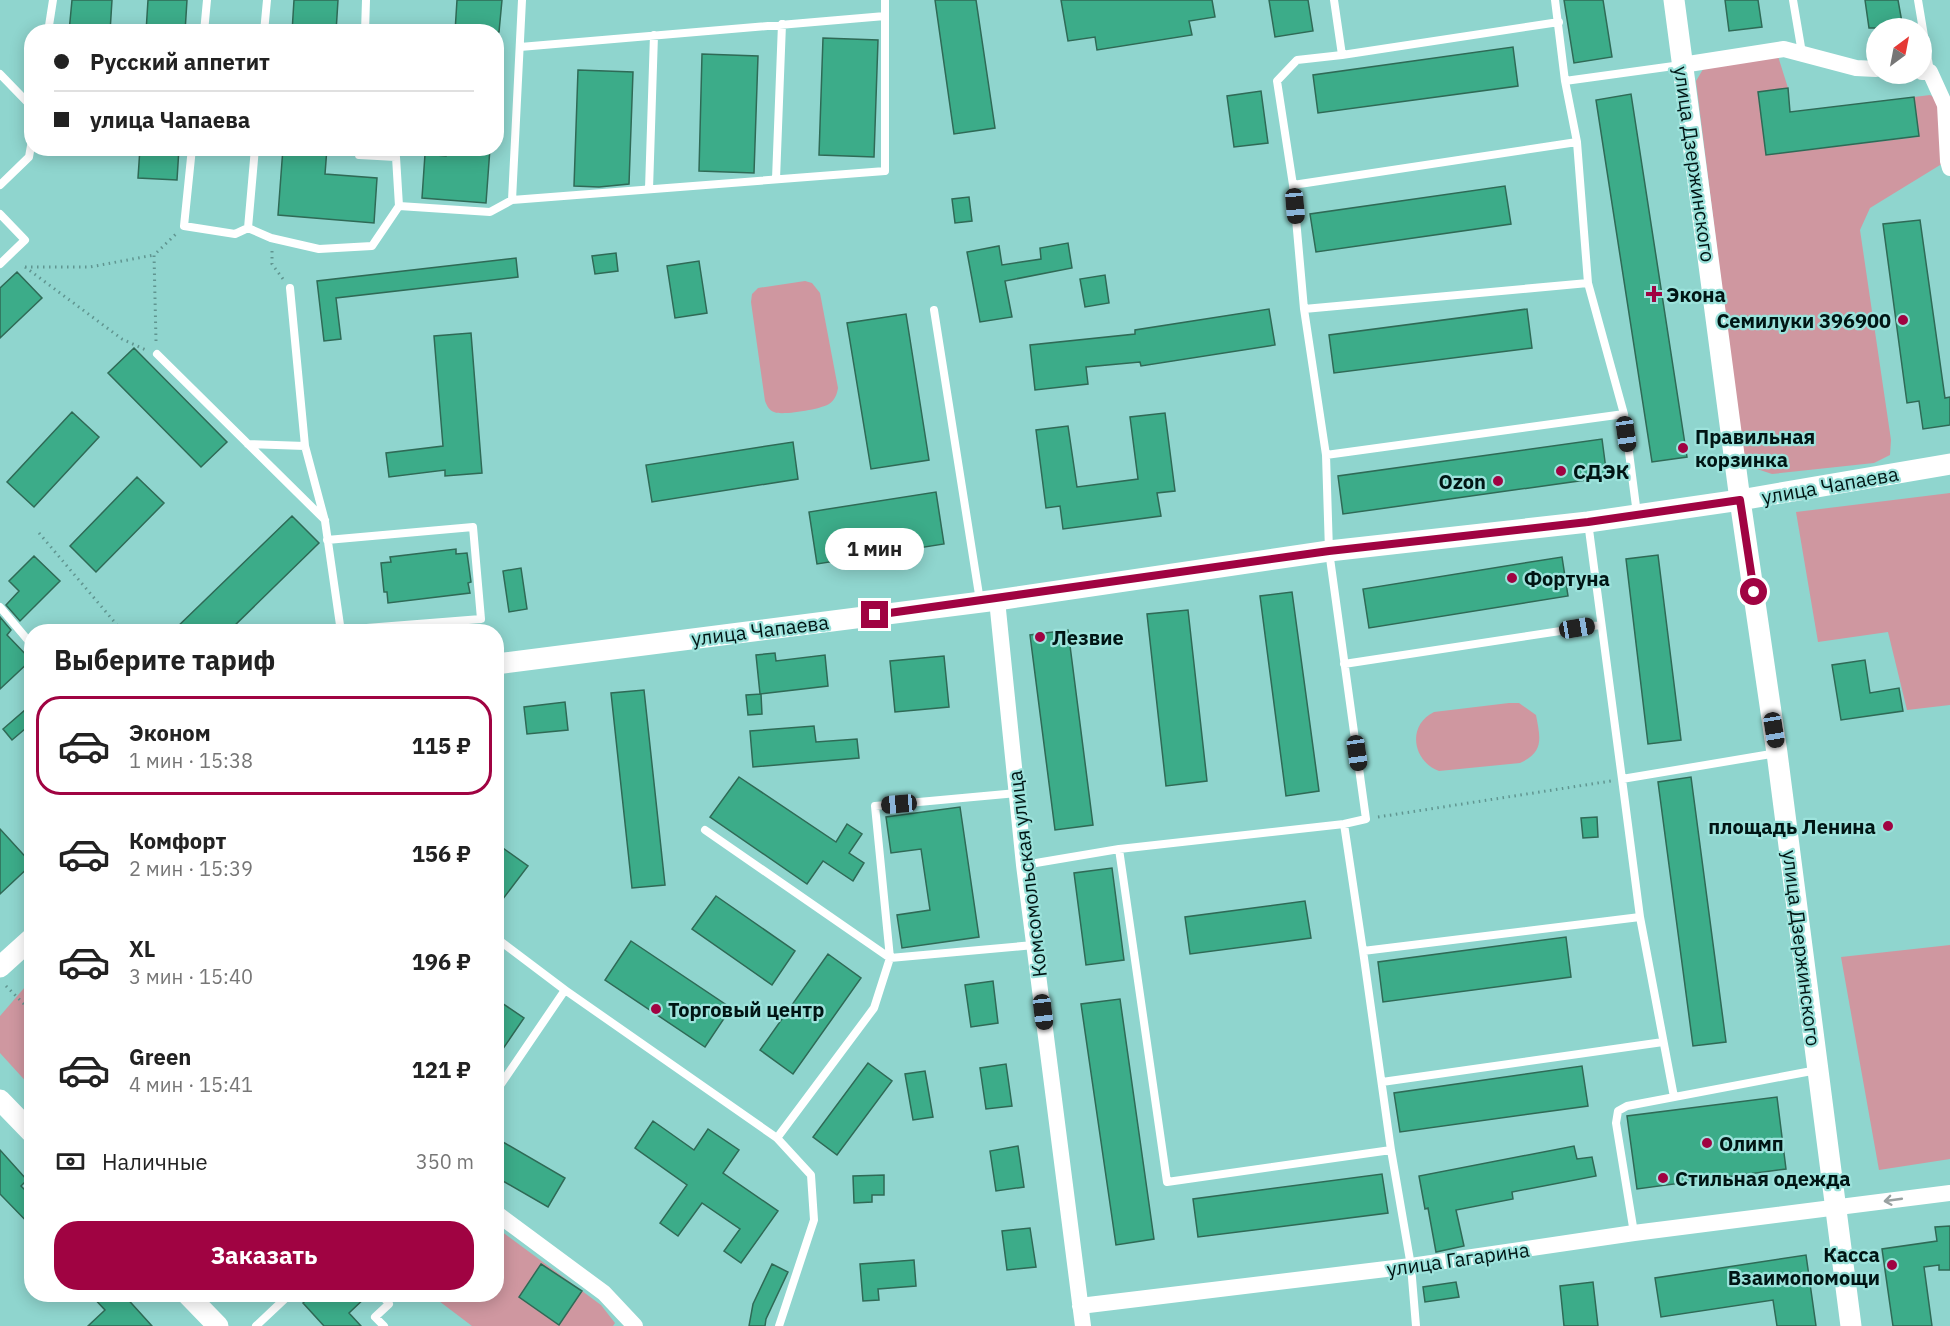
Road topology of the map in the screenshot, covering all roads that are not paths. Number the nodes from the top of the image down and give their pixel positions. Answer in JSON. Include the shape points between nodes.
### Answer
{"nodes":[{"id":1,"x":53,"y":0,"type":"edge"},
{"id":2,"x":207,"y":0,"type":"edge"},
{"id":3,"x":267,"y":0,"type":"edge"},
{"id":4,"x":366,"y":0,"type":"edge"},
{"id":5,"x":522,"y":0,"type":"edge"},
{"id":6,"x":885,"y":0,"type":"edge"},
{"id":7,"x":1334,"y":0,"type":"edge"},
{"id":8,"x":1555,"y":0,"type":"edge"},
{"id":9,"x":1674,"y":0,"type":"edge"},
{"id":10,"x":1793,"y":0,"type":"edge"},
{"id":11,"x":1917,"y":0,"type":"edge"},
{"id":12,"x":885,"y":16,"type":"junction"},
{"id":13,"x":1919,"y":18,"type":"edge"},
{"id":14,"x":1559,"y":22,"type":"junction"},
{"id":15,"x":49,"y":24,"type":"edge"},
{"id":16,"x":205,"y":24,"type":"edge"},
{"id":17,"x":265,"y":24,"type":"edge"},
{"id":18,"x":365,"y":24,"type":"edge"},
{"id":19,"x":782,"y":24,"type":"junction"},
{"id":20,"x":654,"y":35,"type":"junction"},
{"id":21,"x":520,"y":46,"type":"junction"},
{"id":22,"x":1802,"y":53,"type":"junction"},
{"id":23,"x":1342,"y":55,"type":"junction"},
{"id":24,"x":1682,"y":65,"type":"junction"},
{"id":25,"x":1866,"y":68,"type":"edge"},
{"id":26,"x":0,"y":74,"type":"edge"},
{"id":27,"x":1566,"y":81,"type":"junction"},
{"id":28,"x":1932,"y":82,"type":"edge"},
{"id":29,"x":24,"y":98,"type":"edge"},
{"id":30,"x":1577,"y":142,"type":"junction"},
{"id":31,"x":29,"y":156,"type":"edge"},
{"id":32,"x":191,"y":156,"type":"edge"},
{"id":33,"x":254,"y":156,"type":"edge"},
{"id":34,"x":378,"y":156,"type":"edge"},
{"id":35,"x":1950,"y":168,"type":"edge"},
{"id":36,"x":776,"y":179,"type":"junction"},
{"id":37,"x":0,"y":185,"type":"edge"},
{"id":38,"x":1293,"y":185,"type":"junction"},
{"id":39,"x":650,"y":189,"type":"junction"},
{"id":40,"x":513,"y":200,"type":"junction"},
{"id":41,"x":399,"y":206,"type":"junction"},
{"id":42,"x":0,"y":214,"type":"edge"},
{"id":43,"x":248,"y":228,"type":"junction"},
{"id":44,"x":0,"y":264,"type":"edge"},
{"id":45,"x":1588,"y":284,"type":"junction"},
{"id":46,"x":290,"y":288,"type":"road end"},
{"id":47,"x":1304,"y":309,"type":"junction"},
{"id":48,"x":934,"y":310,"type":"dead end"},
{"id":49,"x":157,"y":354,"type":"road end"},
{"id":50,"x":1624,"y":414,"type":"junction"},
{"id":51,"x":248,"y":444,"type":"junction"},
{"id":52,"x":305,"y":446,"type":"junction"},
{"id":53,"x":1326,"y":455,"type":"junction"},
{"id":54,"x":1950,"y":464,"type":"edge"},
{"id":55,"x":1740,"y":500,"type":"junction"},
{"id":56,"x":1637,"y":514,"type":"junction"},
{"id":57,"x":325,"y":521,"type":"junction"},
{"id":58,"x":1588,"y":522,"type":"junction"},
{"id":59,"x":327,"y":540,"type":"junction"},
{"id":60,"x":1329,"y":551,"type":"junction"},
{"id":61,"x":988,"y":601,"type":"junction"},
{"id":62,"x":0,"y":607,"type":"edge"},
{"id":63,"x":340,"y":624,"type":"edge"},
{"id":64,"x":423,"y":624,"type":"edge"},
{"id":65,"x":1600,"y":625,"type":"junction"},
{"id":66,"x":24,"y":636,"type":"edge"},
{"id":67,"x":504,"y":663,"type":"edge"},
{"id":68,"x":1344,"y":664,"type":"junction"},
{"id":69,"x":1777,"y":753,"type":"junction"},
{"id":70,"x":1622,"y":779,"type":"junction"},
{"id":71,"x":1017,"y":793,"type":"junction"},
{"id":72,"x":1344,"y":824,"type":"junction"},
{"id":73,"x":705,"y":830,"type":"dead end"},
{"id":74,"x":1119,"y":849,"type":"junction"},
{"id":75,"x":1024,"y":865,"type":"junction"},
{"id":76,"x":1640,"y":917,"type":"junction"},
{"id":77,"x":504,"y":944,"type":"edge"},
{"id":78,"x":24,"y":945,"type":"edge"},
{"id":79,"x":1034,"y":945,"type":"junction"},
{"id":80,"x":1363,"y":951,"type":"junction"},
{"id":81,"x":890,"y":958,"type":"junction"},
{"id":82,"x":0,"y":967,"type":"edge"},
{"id":83,"x":565,"y":990,"type":"junction"},
{"id":84,"x":1663,"y":1042,"type":"junction"},
{"id":85,"x":1817,"y":1070,"type":"junction"},
{"id":86,"x":504,"y":1081,"type":"edge"},
{"id":87,"x":1382,"y":1082,"type":"junction"},
{"id":88,"x":1674,"y":1097,"type":"junction"},
{"id":89,"x":0,"y":1100,"type":"edge"},
{"id":90,"x":24,"y":1125,"type":"edge"},
{"id":91,"x":777,"y":1138,"type":"junction"},
{"id":92,"x":1391,"y":1150,"type":"junction"},
{"id":93,"x":1950,"y":1192,"type":"edge"},
{"id":94,"x":1836,"y":1208,"type":"junction"},
{"id":95,"x":504,"y":1219,"type":"edge"},
{"id":96,"x":1634,"y":1233,"type":"junction"},
{"id":97,"x":1411,"y":1266,"type":"junction"},
{"id":98,"x":195,"y":1302,"type":"edge"},
{"id":99,"x":282,"y":1302,"type":"edge"},
{"id":100,"x":387,"y":1302,"type":"edge"},
{"id":101,"x":1080,"y":1306,"type":"junction"},
{"id":102,"x":218,"y":1326,"type":"edge"},
{"id":103,"x":256,"y":1326,"type":"edge"},
{"id":104,"x":384,"y":1326,"type":"edge"},
{"id":105,"x":635,"y":1326,"type":"edge"},
{"id":106,"x":779,"y":1326,"type":"edge"},
{"id":107,"x":1083,"y":1326,"type":"edge"},
{"id":108,"x":1416,"y":1326,"type":"edge"},
{"id":109,"x":1851,"y":1326,"type":"edge"}],
"edges":[{"from":1,"to":15,"type":"lane"},
{"from":2,"to":16,"type":"lane"},
{"from":3,"to":17,"type":"lane"},
{"from":4,"to":18,"type":"lane"},
{"from":5,"to":21,"type":"lane"},
{"from":6,"to":12,"type":"lane"},
{"from":7,"to":23,"type":"lane"},
{"from":8,"to":14,"type":"lane"},
{"from":9,"to":24,"type":"street","name":"улица Дзержинского"},
{"from":10,"to":22,"type":"lane"},
{"from":11,"to":13,"type":"lane"},
{"from":12,"to":19,"type":"lane"},
{"from":12,"to":36,"type":"lane","via":[[885,171]]},
{"from":14,"to":23,"type":"lane"},
{"from":14,"to":27,"type":"lane"},
{"from":19,"to":20,"type":"lane"},
{"from":19,"to":36,"type":"lane"},
{"from":20,"to":21,"type":"lane"},
{"from":20,"to":39,"type":"lane"},
{"from":21,"to":40,"type":"lane"},
{"from":22,"to":24,"type":"street","via":[[1784,48]]},
{"from":22,"to":25,"type":"street"},
{"from":23,"to":38,"type":"lane","via":[[1297,60],[1277,81]]},
{"from":24,"to":27,"type":"lane"},
{"from":24,"to":55,"type":"street","name":"улица Дзержинского"},
{"from":26,"to":29,"type":"lane"},
{"from":27,"to":30,"type":"lane"},
{"from":28,"to":35,"type":"street","via":[[1945,105]]},
{"from":30,"to":38,"type":"lane"},
{"from":30,"to":45,"type":"lane"},
{"from":31,"to":37,"type":"lane"},
{"from":32,"to":43,"type":"lane","via":[[184,226],[235,234]]},
{"from":33,"to":43,"type":"lane"},
{"from":34,"to":41,"type":"lane","via":[[396,157]]},
{"from":36,"to":39,"type":"lane"},
{"from":38,"to":47,"type":"lane"},
{"from":39,"to":40,"type":"lane"},
{"from":40,"to":41,"type":"lane","via":[[490,212]]},
{"from":41,"to":43,"type":"lane","via":[[372,246],[320,249],[271,238]]},
{"from":42,"to":44,"type":"lane","via":[[25,240]]},
{"from":45,"to":47,"type":"lane"},
{"from":45,"to":50,"type":"lane"},
{"from":46,"to":52,"type":"lane"},
{"from":47,"to":53,"type":"lane"},
{"from":48,"to":61,"type":"lane"},
{"from":49,"to":51,"type":"lane"},
{"from":50,"to":53,"type":"lane"},
{"from":50,"to":56,"type":"lane"},
{"from":51,"to":52,"type":"lane"},
{"from":51,"to":57,"type":"lane"},
{"from":52,"to":57,"type":"lane"},
{"from":53,"to":60,"type":"lane"},
{"from":54,"to":55,"type":"street","name":"улица Чапаева"},
{"from":55,"to":56,"type":"street","name":"улица Чапаева"},
{"from":55,"to":69,"type":"street","name":"улица Дзержинского"},
{"from":56,"to":58,"type":"street","name":"улица Чапаева"},
{"from":57,"to":59,"type":"lane"},
{"from":58,"to":60,"type":"street","name":"улица Чапаева"},
{"from":58,"to":65,"type":"lane"},
{"from":59,"to":63,"type":"lane"},
{"from":59,"to":64,"type":"lane","via":[[474,527],[481,619]]},
{"from":60,"to":61,"type":"street","name":"улица Чапаева"},
{"from":60,"to":68,"type":"lane"},
{"from":61,"to":67,"type":"street","name":"улица Чапаева"},
{"from":61,"to":71,"type":"street","name":"Комсомольская улица"},
{"from":62,"to":66,"type":"lane"},
{"from":65,"to":68,"type":"lane"},
{"from":65,"to":70,"type":"lane"},
{"from":68,"to":72,"type":"lane","via":[[1366,819]]},
{"from":69,"to":70,"type":"lane"},
{"from":69,"to":85,"type":"street","name":"улица Дзержинского"},
{"from":70,"to":76,"type":"lane"},
{"from":71,"to":75,"type":"street","name":"Комсомольская улица"},
{"from":71,"to":81,"type":"lane","via":[[875,806]]},
{"from":72,"to":74,"type":"lane"},
{"from":72,"to":80,"type":"lane"},
{"from":73,"to":81,"type":"lane"},
{"from":74,"to":75,"type":"lane"},
{"from":74,"to":92,"type":"lane","via":[[1167,1182]]},
{"from":75,"to":79,"type":"street","name":"Комсомольская улица"},
{"from":76,"to":80,"type":"lane"},
{"from":76,"to":84,"type":"lane"},
{"from":77,"to":83,"type":"lane"},
{"from":78,"to":82,"type":"street"},
{"from":79,"to":81,"type":"lane"},
{"from":79,"to":101,"type":"street","name":"Комсомольская улица"},
{"from":80,"to":87,"type":"lane"},
{"from":81,"to":91,"type":"lane","via":[[874,1008]]},
{"from":83,"to":86,"type":"lane"},
{"from":83,"to":91,"type":"lane"},
{"from":84,"to":87,"type":"lane"},
{"from":84,"to":88,"type":"lane"},
{"from":85,"to":88,"type":"lane"},
{"from":85,"to":94,"type":"street","name":"улица Дзержинского"},
{"from":87,"to":92,"type":"lane"},
{"from":88,"to":96,"type":"lane","via":[[1618,1111],[1616,1123]]},
{"from":89,"to":90,"type":"street"},
{"from":91,"to":106,"type":"lane","via":[[811,1175],[814,1220]]},
{"from":92,"to":97,"type":"lane"},
{"from":93,"to":94,"type":"street","name":"улица Гагарина","one_way":true},
{"from":94,"to":96,"type":"street","name":"улица Гагарина"},
{"from":94,"to":109,"type":"street","name":"улица Дзержинского"},
{"from":95,"to":105,"type":"street","via":[[604,1293]]},
{"from":96,"to":97,"type":"street","name":"улица Гагарина"},
{"from":97,"to":101,"type":"street","name":"улица Гагарина"},
{"from":97,"to":108,"type":"lane"},
{"from":98,"to":102,"type":"street"},
{"from":99,"to":103,"type":"lane"},
{"from":100,"to":104,"type":"lane","via":[[375,1317]]},
{"from":101,"to":107,"type":"street","name":"Комсомольская улица"}]}
